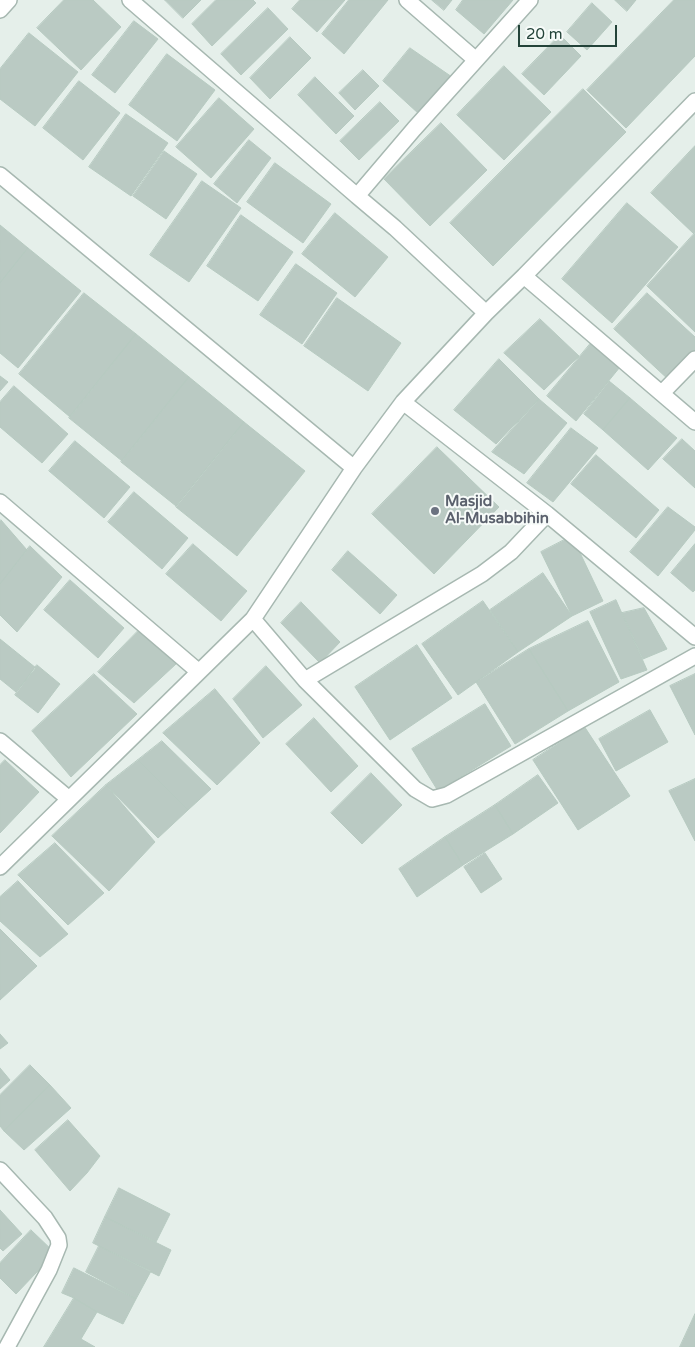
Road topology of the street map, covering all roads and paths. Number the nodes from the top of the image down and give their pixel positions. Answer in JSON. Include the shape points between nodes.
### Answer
{"nodes":[{"id":1,"x":9,"y":0,"type":"edge"},
{"id":2,"x":130,"y":0,"type":"edge"},
{"id":3,"x":407,"y":0,"type":"edge"},
{"id":4,"x":530,"y":0,"type":"edge"},
{"id":5,"x":0,"y":10,"type":"edge"},
{"id":6,"x":476,"y":60,"type":"junction"},
{"id":7,"x":695,"y":101,"type":"edge"},
{"id":8,"x":0,"y":175,"type":"edge"},
{"id":9,"x":357,"y":196,"type":"junction"},
{"id":10,"x":524,"y":276,"type":"junction"},
{"id":11,"x":486,"y":313,"type":"junction"},
{"id":12,"x":695,"y":359,"type":"edge"},
{"id":13,"x":662,"y":393,"type":"junction"},
{"id":14,"x":403,"y":402,"type":"junction"},
{"id":15,"x":695,"y":422,"type":"edge"},
{"id":16,"x":354,"y":468,"type":"junction"},
{"id":17,"x":0,"y":502,"type":"edge"},
{"id":18,"x":547,"y":514,"type":"junction"},
{"id":19,"x":253,"y":619,"type":"junction"},
{"id":20,"x":695,"y":637,"type":"edge"},
{"id":21,"x":695,"y":656,"type":"edge"},
{"id":22,"x":200,"y":672,"type":"junction"},
{"id":23,"x":305,"y":680,"type":"junction"},
{"id":24,"x":0,"y":740,"type":"edge"},
{"id":25,"x":69,"y":799,"type":"junction"},
{"id":26,"x":0,"y":867,"type":"edge"},
{"id":27,"x":0,"y":1170,"type":"edge"},
{"id":28,"x":7,"y":1347,"type":"edge"}],
"edges":[{"from":1,"to":5,"type":"street"},
{"from":2,"to":9,"type":"street"},
{"from":3,"to":6,"type":"street"},
{"from":4,"to":6,"type":"street"},
{"from":6,"to":9,"type":"street"},
{"from":7,"to":10,"type":"street"},
{"from":8,"to":16,"type":"street"},
{"from":9,"to":11,"type":"street"},
{"from":10,"to":11,"type":"street"},
{"from":10,"to":13,"type":"street"},
{"from":11,"to":14,"type":"street"},
{"from":12,"to":13,"type":"street"},
{"from":13,"to":15,"type":"street"},
{"from":14,"to":16,"type":"street"},
{"from":14,"to":18,"type":"street"},
{"from":16,"to":19,"type":"street"},
{"from":17,"to":22,"type":"street"},
{"from":18,"to":20,"type":"street"},
{"from":18,"to":23,"type":"street","via":[[511,552],[482,574]]},
{"from":19,"to":22,"type":"street"},
{"from":19,"to":23,"type":"street"},
{"from":21,"to":23,"type":"street","via":[[447,795],[432,799],[415,789]]},
{"from":22,"to":25,"type":"street"},
{"from":24,"to":25,"type":"street"},
{"from":25,"to":26,"type":"street"},
{"from":27,"to":28,"type":"street","via":[[45,1218],[59,1245]]}]}
